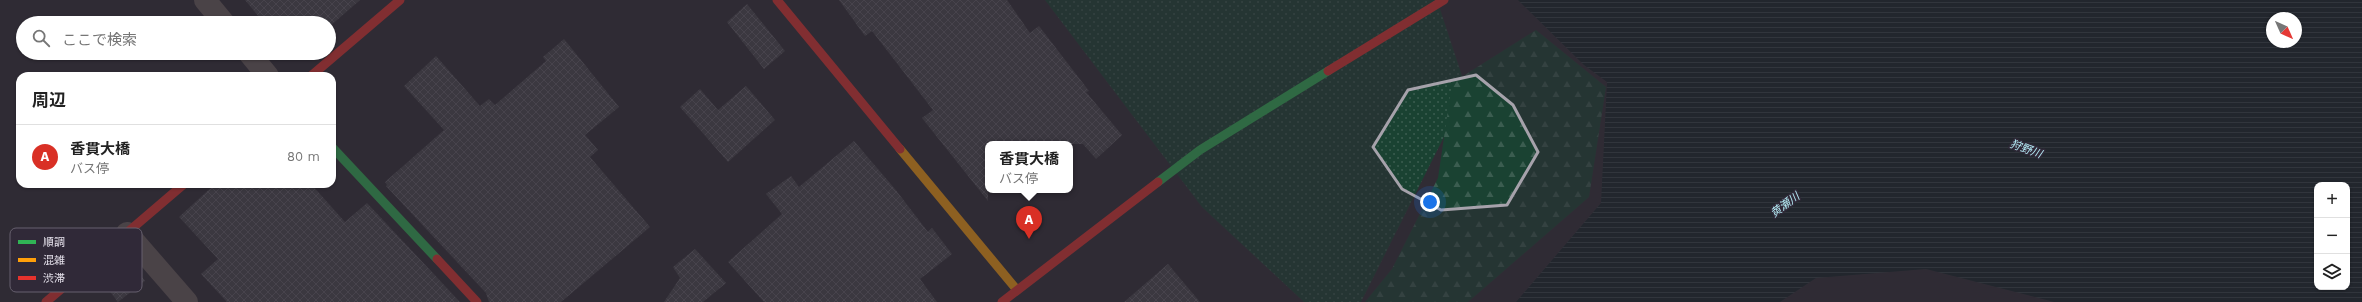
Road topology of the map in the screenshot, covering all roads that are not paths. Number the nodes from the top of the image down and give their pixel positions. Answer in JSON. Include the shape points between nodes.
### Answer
{"nodes":[{"id":1,"x":205,"y":0,"type":"edge"},
{"id":2,"x":400,"y":0,"type":"edge"},
{"id":3,"x":777,"y":0,"type":"edge"},
{"id":4,"x":1444,"y":0,"type":"edge"},
{"id":5,"x":218,"y":16,"type":"edge"},
{"id":6,"x":336,"y":55,"type":"edge"},
{"id":7,"x":255,"y":60,"type":"edge"},
{"id":8,"x":330,"y":60,"type":"edge"},
{"id":9,"x":265,"y":72,"type":"edge"},
{"id":10,"x":316,"y":72,"type":"edge"},
{"id":11,"x":336,"y":151,"type":"edge"},
{"id":12,"x":179,"y":188,"type":"edge"},
{"id":13,"x":133,"y":228,"type":"edge"},
{"id":14,"x":142,"y":250,"type":"edge"},
{"id":15,"x":1017,"y":290,"type":"junction"},
{"id":16,"x":58,"y":292,"type":"edge"},
{"id":17,"x":46,"y":302,"type":"edge"},
{"id":18,"x":187,"y":302,"type":"edge"},
{"id":19,"x":477,"y":302,"type":"edge"},
{"id":20,"x":1002,"y":302,"type":"edge"}],
"edges":[{"from":1,"to":5,"type":"street"},
{"from":2,"to":6,"type":"street"},
{"from":3,"to":15,"type":"street"},
{"from":4,"to":15,"type":"street","via":[[1200,150]]},
{"from":7,"to":9,"type":"street"},
{"from":8,"to":10,"type":"street"},
{"from":11,"to":19,"type":"street"},
{"from":12,"to":13,"type":"street"},
{"from":14,"to":18,"type":"street"},
{"from":15,"to":20,"type":"street"},
{"from":16,"to":17,"type":"street"}]}
